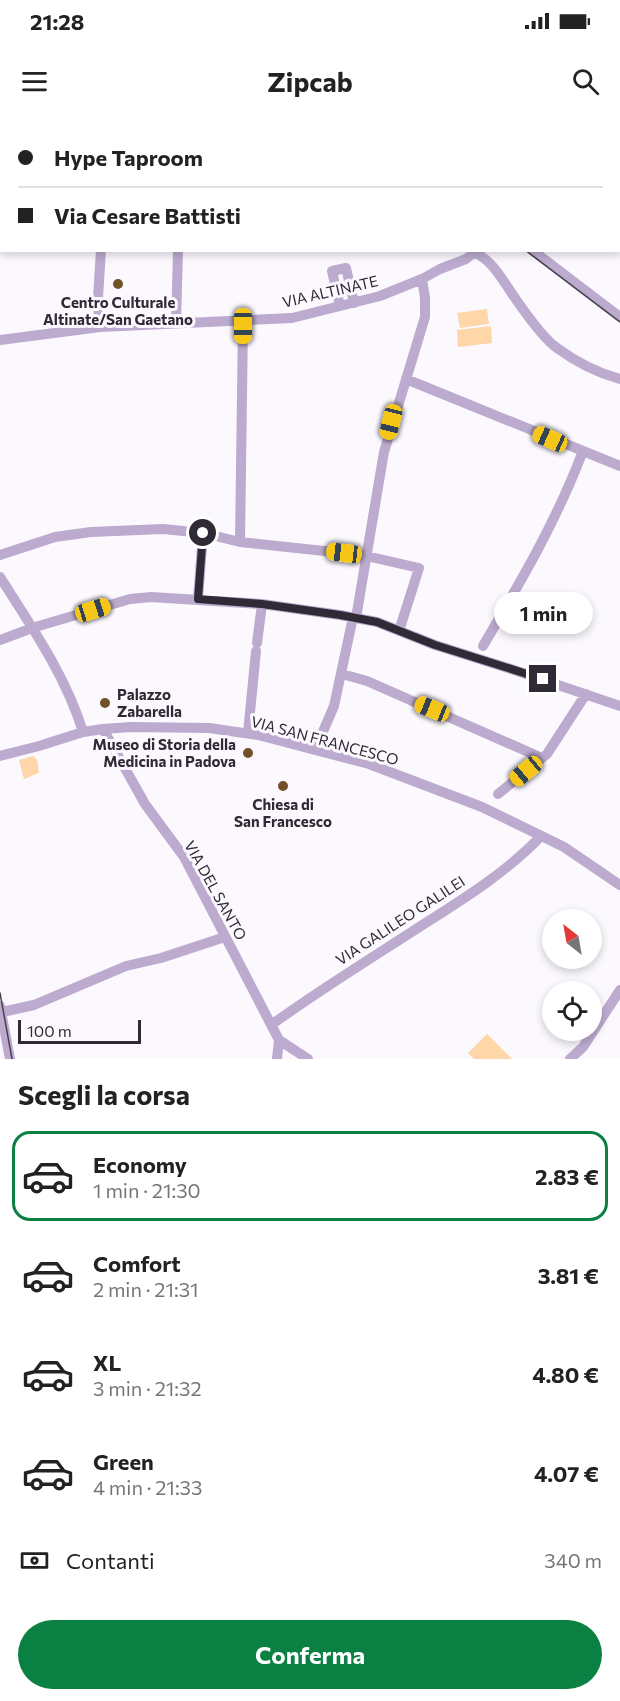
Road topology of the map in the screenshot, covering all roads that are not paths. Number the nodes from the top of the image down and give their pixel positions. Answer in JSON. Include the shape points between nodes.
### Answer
{"nodes":[{"id":1,"x":101,"y":252,"type":"edge"},
{"id":2,"x":178,"y":252,"type":"edge"},
{"id":3,"x":476,"y":252,"type":"edge"},
{"id":4,"x":538,"y":252,"type":"edge"},
{"id":5,"x":422,"y":279,"type":"junction"},
{"id":6,"x":354,"y":303,"type":"junction"},
{"id":7,"x":340,"y":306,"type":"junction"},
{"id":8,"x":620,"y":317,"type":"edge"},
{"id":9,"x":243,"y":321,"type":"junction"},
{"id":10,"x":99,"y":323,"type":"dead end"},
{"id":11,"x":176,"y":323,"type":"junction"},
{"id":12,"x":0,"y":340,"type":"edge"},
{"id":13,"x":406,"y":379,"type":"junction"},
{"id":14,"x":620,"y":379,"type":"edge"},
{"id":15,"x":584,"y":451,"type":"junction"},
{"id":16,"x":620,"y":466,"type":"edge"},
{"id":17,"x":203,"y":533,"type":"junction"},
{"id":18,"x":240,"y":542,"type":"junction"},
{"id":19,"x":0,"y":555,"type":"edge"},
{"id":20,"x":366,"y":556,"type":"junction"},
{"id":21,"x":0,"y":577,"type":"edge"},
{"id":22,"x":198,"y":599,"type":"junction"},
{"id":23,"x":262,"y":604,"type":"junction"},
{"id":24,"x":356,"y":618,"type":"junction"},
{"id":25,"x":32,"y":628,"type":"junction"},
{"id":26,"x":399,"y":631,"type":"junction"},
{"id":27,"x":0,"y":640,"type":"edge"},
{"id":28,"x":482,"y":650,"type":"junction"},
{"id":29,"x":342,"y":674,"type":"junction"},
{"id":30,"x":586,"y":694,"type":"junction"},
{"id":31,"x":620,"y":706,"type":"edge"},
{"id":32,"x":103,"y":729,"type":"junction"},
{"id":33,"x":83,"y":732,"type":"junction"},
{"id":34,"x":248,"y":733,"type":"junction"},
{"id":35,"x":315,"y":750,"type":"junction"},
{"id":36,"x":0,"y":756,"type":"edge"},
{"id":37,"x":542,"y":758,"type":"junction"},
{"id":38,"x":498,"y":794,"type":"dead end"},
{"id":39,"x":542,"y":836,"type":"junction"},
{"id":40,"x":620,"y":885,"type":"edge"},
{"id":41,"x":225,"y":937,"type":"junction"},
{"id":42,"x":620,"y":990,"type":"edge"},
{"id":43,"x":1,"y":1009,"type":"edge"},
{"id":44,"x":272,"y":1025,"type":"junction"},
{"id":45,"x":279,"y":1040,"type":"junction"},
{"id":46,"x":576,"y":1057,"type":"edge"},
{"id":47,"x":10,"y":1059,"type":"edge"},
{"id":48,"x":277,"y":1059,"type":"edge"},
{"id":49,"x":308,"y":1059,"type":"edge"}],
"edges":[{"from":1,"to":10,"type":"street"},
{"from":2,"to":11,"type":"street"},
{"from":3,"to":5,"type":"street","name":"VIA ALTINATE"},
{"from":3,"to":14,"type":"street","via":[[555,347],[586,366]]},
{"from":4,"to":8,"type":"street"},
{"from":5,"to":6,"type":"street","name":"VIA ALTINATE"},
{"from":5,"to":13,"type":"street","via":[[424,317]]},
{"from":6,"to":7,"type":"street","name":"VIA ALTINATE"},
{"from":6,"to":7,"type":"street","via":[[346,268],[332,271]]},
{"from":7,"to":9,"type":"street","name":"VIA ALTINATE","via":[[292,318]]},
{"from":9,"to":11,"type":"street","name":"VIA ALTINATE"},
{"from":9,"to":18,"type":"street"},
{"from":11,"to":12,"type":"street","name":"VIA ALTINATE","via":[[100,327]]},
{"from":13,"to":15,"type":"street"},
{"from":13,"to":20,"type":"street","via":[[384,452]]},
{"from":15,"to":16,"type":"street"},
{"from":15,"to":28,"type":"street","via":[[534,560]]},
{"from":17,"to":18,"type":"street"},
{"from":17,"to":19,"type":"street","via":[[163,529],[91,532],[47,539]]},
{"from":17,"to":22,"type":"street"},
{"from":18,"to":20,"type":"street"},
{"from":20,"to":24,"type":"street"},
{"from":20,"to":26,"type":"street","via":[[419,568]]},
{"from":21,"to":25,"type":"street"},
{"from":22,"to":23,"type":"street"},
{"from":22,"to":25,"type":"street","via":[[130,599]]},
{"from":23,"to":24,"type":"street"},
{"from":23,"to":34,"type":"street"},
{"from":24,"to":26,"type":"street"},
{"from":24,"to":29,"type":"street","via":[[352,621]]},
{"from":25,"to":27,"type":"street"},
{"from":25,"to":33,"type":"street","via":[[76,709]]},
{"from":26,"to":28,"type":"street","via":[[435,645]]},
{"from":28,"to":30,"type":"street"},
{"from":29,"to":35,"type":"street"},
{"from":29,"to":37,"type":"street","via":[[367,681]]},
{"from":30,"to":31,"type":"street"},
{"from":30,"to":37,"type":"street"},
{"from":32,"to":33,"type":"street","name":"VIA SAN FRANCESCO"},
{"from":32,"to":34,"type":"street","name":"VIA SAN FRANCESCO","via":[[209,728]]},
{"from":32,"to":41,"type":"street","name":"VIA DEL SANTO","via":[[145,804],[184,857]]},
{"from":33,"to":36,"type":"street","name":"VIA SAN FRANCESCO"},
{"from":34,"to":35,"type":"street","name":"VIA SAN FRANCESCO"},
{"from":35,"to":39,"type":"street","name":"VIA SAN FRANCESCO","via":[[425,784]]},
{"from":37,"to":38,"type":"street"},
{"from":39,"to":40,"type":"street","name":"VIA SAN FRANCESCO"},
{"from":39,"to":44,"type":"street","name":"VIA GALILEO GALILEI","via":[[523,855],[455,904]]},
{"from":41,"to":43,"type":"street","via":[[126,966],[34,1005]]},
{"from":41,"to":44,"type":"street","name":"VIA DEL SANTO"},
{"from":42,"to":46,"type":"street"},
{"from":43,"to":47,"type":"street"},
{"from":44,"to":45,"type":"street","name":"VIA DEL SANTO"},
{"from":45,"to":48,"type":"street"},
{"from":45,"to":49,"type":"street"}]}
